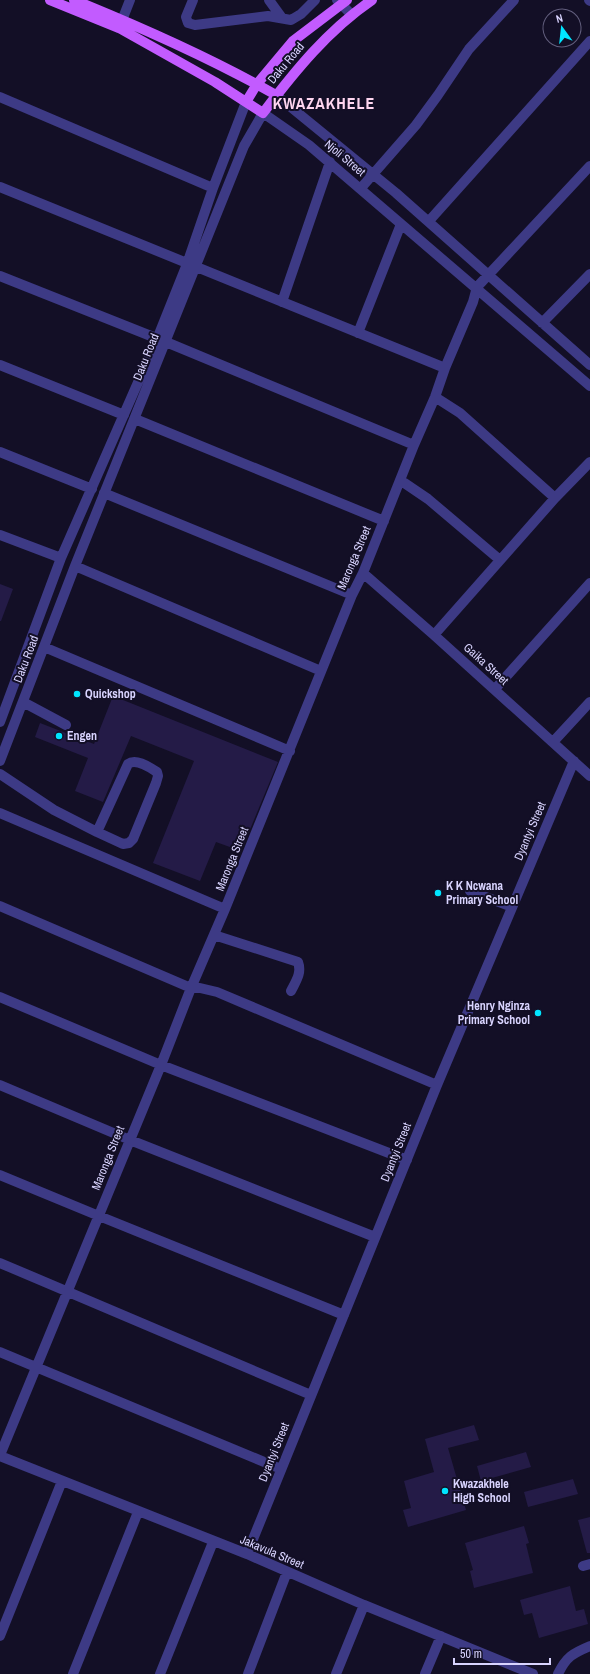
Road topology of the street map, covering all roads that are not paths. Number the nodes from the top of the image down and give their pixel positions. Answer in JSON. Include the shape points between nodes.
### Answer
{"nodes":[{"id":1,"x":50,"y":0,"type":"edge"},
{"id":2,"x":74,"y":0,"type":"edge"},
{"id":3,"x":130,"y":0,"type":"edge"},
{"id":4,"x":193,"y":0,"type":"edge"},
{"id":5,"x":269,"y":0,"type":"edge"},
{"id":6,"x":315,"y":0,"type":"edge"},
{"id":7,"x":372,"y":0,"type":"edge"},
{"id":8,"x":514,"y":0,"type":"edge"},
{"id":9,"x":342,"y":2,"type":"edge"},
{"id":10,"x":351,"y":14,"type":"junction"},
{"id":11,"x":282,"y":18,"type":"junction"},
{"id":12,"x":120,"y":24,"type":"junction"},
{"id":13,"x":590,"y":41,"type":"edge"},
{"id":14,"x":257,"y":84,"type":"junction"},
{"id":15,"x":276,"y":95,"type":"junction"},
{"id":16,"x":0,"y":97,"type":"edge"},
{"id":17,"x":246,"y":102,"type":"junction"},
{"id":18,"x":263,"y":113,"type":"junction"},
{"id":19,"x":330,"y":162,"type":"junction"},
{"id":20,"x":590,"y":166,"type":"edge"},
{"id":21,"x":373,"y":174,"type":"junction"},
{"id":22,"x":0,"y":187,"type":"edge"},
{"id":23,"x":213,"y":188,"type":"junction"},
{"id":24,"x":361,"y":188,"type":"junction"},
{"id":25,"x":429,"y":221,"type":"junction"},
{"id":26,"x":401,"y":224,"type":"junction"},
{"id":27,"x":192,"y":266,"type":"junction"},
{"id":28,"x":590,"y":274,"type":"edge"},
{"id":29,"x":489,"y":275,"type":"junction"},
{"id":30,"x":0,"y":276,"type":"edge"},
{"id":31,"x":477,"y":287,"type":"junction"},
{"id":32,"x":282,"y":302,"type":"junction"},
{"id":33,"x":542,"y":323,"type":"junction"},
{"id":34,"x":358,"y":333,"type":"junction"},
{"id":35,"x":161,"y":340,"type":"junction"},
{"id":36,"x":0,"y":364,"type":"edge"},
{"id":37,"x":590,"y":365,"type":"edge"},
{"id":38,"x":445,"y":368,"type":"junction"},
{"id":39,"x":590,"y":386,"type":"edge"},
{"id":40,"x":435,"y":397,"type":"junction"},
{"id":41,"x":124,"y":415,"type":"junction"},
{"id":42,"x":135,"y":419,"type":"junction"},
{"id":43,"x":414,"y":446,"type":"junction"},
{"id":44,"x":0,"y":452,"type":"edge"},
{"id":45,"x":590,"y":462,"type":"edge"},
{"id":46,"x":400,"y":480,"type":"junction"},
{"id":47,"x":92,"y":489,"type":"junction"},
{"id":48,"x":104,"y":493,"type":"junction"},
{"id":49,"x":554,"y":498,"type":"junction"},
{"id":50,"x":384,"y":521,"type":"junction"},
{"id":51,"x":0,"y":535,"type":"edge"},
{"id":52,"x":61,"y":558,"type":"junction"},
{"id":53,"x":500,"y":560,"type":"junction"},
{"id":54,"x":75,"y":566,"type":"junction"},
{"id":55,"x":363,"y":573,"type":"junction"},
{"id":56,"x":590,"y":583,"type":"edge"},
{"id":57,"x":352,"y":595,"type":"junction"},
{"id":58,"x":434,"y":635,"type":"junction"},
{"id":59,"x":44,"y":647,"type":"junction"},
{"id":60,"x":321,"y":671,"type":"junction"},
{"id":61,"x":495,"y":689,"type":"junction"},
{"id":62,"x":23,"y":702,"type":"junction"},
{"id":63,"x":590,"y":702,"type":"edge"},
{"id":64,"x":0,"y":722,"type":"edge"},
{"id":65,"x":66,"y":725,"type":"dead end"},
{"id":66,"x":553,"y":742,"type":"junction"},
{"id":67,"x":290,"y":751,"type":"junction"},
{"id":68,"x":0,"y":761,"type":"edge"},
{"id":69,"x":574,"y":761,"type":"junction"},
{"id":70,"x":0,"y":774,"type":"edge"},
{"id":71,"x":590,"y":776,"type":"edge"},
{"id":72,"x":0,"y":813,"type":"edge"},
{"id":73,"x":97,"y":832,"type":"junction"},
{"id":74,"x":470,"y":891,"type":"dead end"},
{"id":75,"x":0,"y":906,"type":"edge"},
{"id":76,"x":512,"y":907,"type":"junction"},
{"id":77,"x":225,"y":909,"type":"junction"},
{"id":78,"x":214,"y":934,"type":"junction"},
{"id":79,"x":191,"y":988,"type":"junction"},
{"id":80,"x":291,"y":991,"type":"dead end"},
{"id":81,"x":0,"y":997,"type":"edge"},
{"id":82,"x":161,"y":1065,"type":"junction"},
{"id":83,"x":0,"y":1085,"type":"edge"},
{"id":84,"x":437,"y":1085,"type":"junction"},
{"id":85,"x":130,"y":1140,"type":"junction"},
{"id":86,"x":407,"y":1160,"type":"junction"},
{"id":87,"x":0,"y":1175,"type":"edge"},
{"id":88,"x":99,"y":1216,"type":"junction"},
{"id":89,"x":375,"y":1237,"type":"junction"},
{"id":90,"x":0,"y":1263,"type":"edge"},
{"id":91,"x":68,"y":1292,"type":"junction"},
{"id":92,"x":344,"y":1315,"type":"junction"},
{"id":93,"x":0,"y":1352,"type":"edge"},
{"id":94,"x":36,"y":1367,"type":"junction"},
{"id":95,"x":311,"y":1395,"type":"junction"},
{"id":96,"x":0,"y":1456,"type":"edge"},
{"id":97,"x":281,"y":1469,"type":"junction"},
{"id":98,"x":62,"y":1481,"type":"junction"},
{"id":99,"x":138,"y":1512,"type":"junction"},
{"id":100,"x":213,"y":1542,"type":"junction"},
{"id":101,"x":247,"y":1554,"type":"junction"},
{"id":102,"x":287,"y":1572,"type":"junction"},
{"id":103,"x":364,"y":1605,"type":"junction"},
{"id":104,"x":0,"y":1636,"type":"edge"},
{"id":105,"x":441,"y":1636,"type":"junction"},
{"id":106,"x":590,"y":1646,"type":"edge"},
{"id":107,"x":514,"y":1670,"type":"edge"},
{"id":108,"x":73,"y":1674,"type":"edge"},
{"id":109,"x":160,"y":1674,"type":"edge"},
{"id":110,"x":248,"y":1674,"type":"edge"},
{"id":111,"x":336,"y":1674,"type":"edge"},
{"id":112,"x":425,"y":1674,"type":"edge"},
{"id":113,"x":533,"y":1674,"type":"edge"},
{"id":114,"x":558,"y":1674,"type":"edge"}],
"edges":[{"from":1,"to":12,"type":"main road","name":"Njoli Street"},
{"from":2,"to":12,"type":"main road","name":"Njoli Street"},
{"from":3,"to":12,"type":"street"},
{"from":4,"to":11,"type":"street","via":[[186,17],[191,24],[268,16]]},
{"from":5,"to":11,"type":"street"},
{"from":6,"to":11,"type":"street","via":[[297,18]]},
{"from":7,"to":10,"type":"main road","name":"Daku Road"},
{"from":8,"to":21,"type":"street","via":[[469,50],[416,124]]},
{"from":9,"to":10,"type":"street"},
{"from":9,"to":14,"type":"main road","name":"Daku Road","via":[[293,41]]},
{"from":10,"to":15,"type":"main road","name":"Daku Road","via":[[316,48]]},
{"from":12,"to":14,"type":"main road","name":"Njoli Street","via":[[223,66]]},
{"from":12,"to":17,"type":"main road","name":"Njoli Street"},
{"from":13,"to":25,"type":"street"},
{"from":14,"to":15,"type":"main road","name":"Njoli Street"},
{"from":14,"to":17,"type":"main road","name":"Daku Road"},
{"from":15,"to":18,"type":"main road","name":"Daku Road"},
{"from":15,"to":21,"type":"street","name":"Njoli Street"},
{"from":16,"to":23,"type":"street"},
{"from":17,"to":18,"type":"main road","name":"Njoli Street"},
{"from":17,"to":23,"type":"street","name":"Daku Road"},
{"from":18,"to":19,"type":"street","name":"Njoli Street"},
{"from":18,"to":27,"type":"street","name":"Daku Road","via":[[244,146]]},
{"from":19,"to":24,"type":"street","name":"Njoli Street"},
{"from":19,"to":32,"type":"street"},
{"from":20,"to":29,"type":"street","name":"Maronga Street"},
{"from":21,"to":24,"type":"street"},
{"from":21,"to":25,"type":"street","name":"Njoli Street"},
{"from":22,"to":27,"type":"street"},
{"from":23,"to":27,"type":"street","name":"Daku Road"},
{"from":24,"to":26,"type":"street","name":"Njoli Street"},
{"from":25,"to":29,"type":"street","name":"Njoli Street"},
{"from":26,"to":31,"type":"street","name":"Njoli Street"},
{"from":26,"to":34,"type":"street"},
{"from":27,"to":32,"type":"street"},
{"from":27,"to":35,"type":"street","name":"Daku Road"},
{"from":28,"to":33,"type":"street"},
{"from":29,"to":31,"type":"street","name":"Maronga Street"},
{"from":29,"to":33,"type":"street","name":"Njoli Street"},
{"from":30,"to":35,"type":"street"},
{"from":31,"to":38,"type":"street","name":"Maronga Street"},
{"from":31,"to":39,"type":"street","name":"Njoli Street"},
{"from":32,"to":34,"type":"street"},
{"from":33,"to":37,"type":"street","name":"Njoli Street"},
{"from":34,"to":38,"type":"street"},
{"from":35,"to":41,"type":"street","name":"Daku Road"},
{"from":35,"to":42,"type":"street","name":"Daku Road"},
{"from":35,"to":43,"type":"street"},
{"from":36,"to":41,"type":"street"},
{"from":38,"to":40,"type":"street","name":"Maronga Street"},
{"from":40,"to":43,"type":"street","name":"Maronga Street"},
{"from":40,"to":49,"type":"street","via":[[460,413]]},
{"from":41,"to":47,"type":"street","name":"Daku Road"},
{"from":42,"to":48,"type":"street","name":"Daku Road"},
{"from":42,"to":50,"type":"street"},
{"from":43,"to":46,"type":"street","name":"Maronga Street"},
{"from":44,"to":47,"type":"street"},
{"from":45,"to":49,"type":"street"},
{"from":46,"to":50,"type":"street","name":"Maronga Street"},
{"from":46,"to":53,"type":"street","via":[[421,494]]},
{"from":47,"to":52,"type":"street","name":"Daku Road"},
{"from":48,"to":54,"type":"street","name":"Daku Road"},
{"from":48,"to":57,"type":"street"},
{"from":49,"to":53,"type":"street"},
{"from":50,"to":55,"type":"street","name":"Maronga Street"},
{"from":51,"to":52,"type":"street"},
{"from":52,"to":64,"type":"street","name":"Daku Road"},
{"from":53,"to":58,"type":"street"},
{"from":54,"to":59,"type":"street","name":"Daku Road"},
{"from":54,"to":60,"type":"street"},
{"from":55,"to":57,"type":"street","name":"Maronga Street"},
{"from":55,"to":58,"type":"street","name":"Gaika Street"},
{"from":56,"to":61,"type":"street"},
{"from":57,"to":60,"type":"street","name":"Maronga Street"},
{"from":58,"to":61,"type":"street","name":"Gaika Street"},
{"from":59,"to":62,"type":"street","name":"Daku Road"},
{"from":59,"to":67,"type":"street"},
{"from":60,"to":67,"type":"street","name":"Maronga Street"},
{"from":61,"to":66,"type":"street","name":"Gaika Street"},
{"from":62,"to":65,"type":"street"},
{"from":62,"to":68,"type":"street","name":"Daku Road"},
{"from":63,"to":66,"type":"street"},
{"from":66,"to":69,"type":"street","name":"Gaika Street"},
{"from":67,"to":77,"type":"street","name":"Maronga Street"},
{"from":69,"to":71,"type":"street","name":"Gaika Street"},
{"from":69,"to":76,"type":"street","name":"Dyantyi Street"},
{"from":70,"to":73,"type":"street","via":[[54,810]]},
{"from":72,"to":77,"type":"street"},
{"from":73,"to":73,"type":"street","via":[[123,844],[131,842],[156,783],[157,772],[137,762],[130,762]]},
{"from":74,"to":76,"type":"street"},
{"from":75,"to":79,"type":"street"},
{"from":76,"to":84,"type":"street","name":"Dyantyi Street"},
{"from":77,"to":78,"type":"street","name":"Maronga Street"},
{"from":78,"to":79,"type":"street","name":"Maronga Street"},
{"from":78,"to":80,"type":"street","via":[[298,962],[300,973]]},
{"from":79,"to":82,"type":"street","name":"Maronga Street"},
{"from":79,"to":84,"type":"street","via":[[217,992]]},
{"from":81,"to":82,"type":"street"},
{"from":82,"to":85,"type":"street","name":"Maronga Street"},
{"from":82,"to":86,"type":"street"},
{"from":83,"to":85,"type":"street"},
{"from":84,"to":86,"type":"street","name":"Dyantyi Street"},
{"from":85,"to":88,"type":"street","name":"Maronga Street"},
{"from":85,"to":89,"type":"street"},
{"from":86,"to":89,"type":"street","name":"Dyantyi Street"},
{"from":87,"to":88,"type":"street"},
{"from":88,"to":91,"type":"street","name":"Maronga Street"},
{"from":88,"to":92,"type":"street"},
{"from":89,"to":92,"type":"street","name":"Dyantyi Street"},
{"from":90,"to":91,"type":"street"},
{"from":91,"to":94,"type":"street","name":"Maronga Street"},
{"from":91,"to":95,"type":"street"},
{"from":92,"to":95,"type":"street","name":"Dyantyi Street"},
{"from":93,"to":94,"type":"street"},
{"from":94,"to":96,"type":"street","name":"Maronga Street"},
{"from":94,"to":97,"type":"street"},
{"from":95,"to":97,"type":"street","name":"Dyantyi Street"},
{"from":96,"to":98,"type":"street","name":"Jakavula Street"},
{"from":97,"to":101,"type":"street","name":"Dyantyi Street"},
{"from":98,"to":99,"type":"street","name":"Jakavula Street"},
{"from":98,"to":104,"type":"street"},
{"from":99,"to":100,"type":"street","name":"Jakavula Street"},
{"from":99,"to":108,"type":"street"},
{"from":100,"to":101,"type":"street","name":"Jakavula Street"},
{"from":100,"to":109,"type":"street"},
{"from":101,"to":102,"type":"street","name":"Jakavula Street"},
{"from":102,"to":103,"type":"street","name":"Jakavula Street"},
{"from":102,"to":110,"type":"street"},
{"from":103,"to":105,"type":"street","name":"Jakavula Street"},
{"from":103,"to":111,"type":"street"},
{"from":105,"to":107,"type":"street","name":"Jakavula Street"},
{"from":105,"to":112,"type":"street"},
{"from":106,"to":114,"type":"street","via":[[566,1659]]},
{"from":107,"to":113,"type":"street","name":"Jakavula Street"}]}
